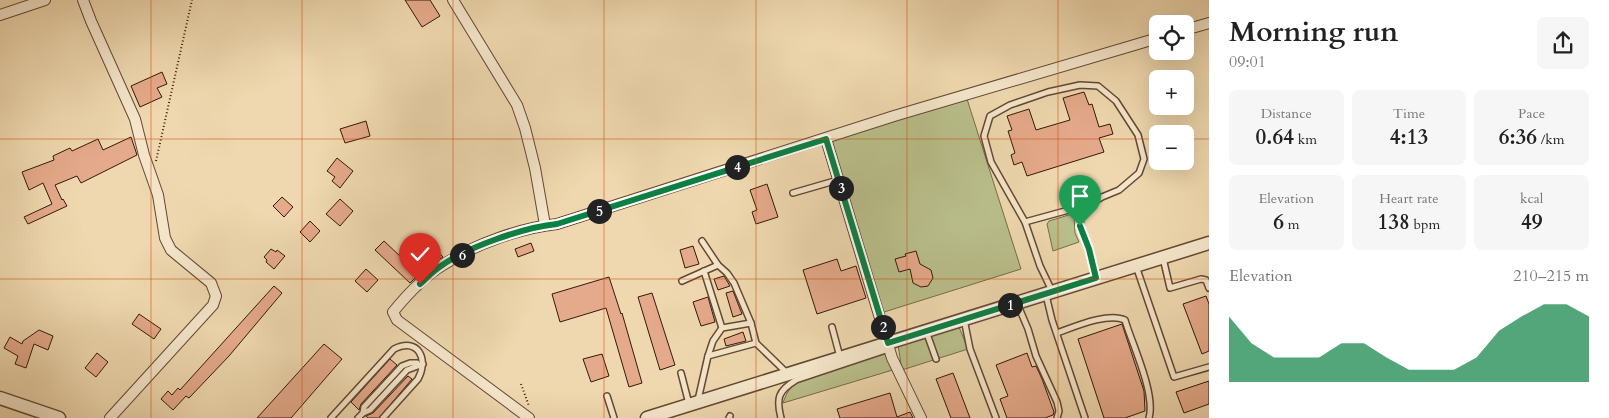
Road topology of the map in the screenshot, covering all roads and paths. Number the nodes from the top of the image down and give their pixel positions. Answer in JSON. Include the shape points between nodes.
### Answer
{"nodes":[{"id":1,"x":45,"y":0,"type":"edge"},
{"id":2,"x":83,"y":0,"type":"edge"},
{"id":3,"x":192,"y":0,"type":"edge"},
{"id":4,"x":453,"y":0,"type":"edge"},
{"id":5,"x":0,"y":15,"type":"edge"},
{"id":6,"x":1209,"y":23,"type":"edge"},
{"id":7,"x":1194,"y":27,"type":"edge"},
{"id":8,"x":1149,"y":41,"type":"edge"},
{"id":9,"x":826,"y":139,"type":"junction"},
{"id":10,"x":152,"y":178,"type":"junction"},
{"id":11,"x":838,"y":180,"type":"junction"},
{"id":12,"x":793,"y":193,"type":"dead end"},
{"id":13,"x":1088,"y":205,"type":"junction"},
{"id":14,"x":1025,"y":222,"type":"junction"},
{"id":15,"x":545,"y":225,"type":"junction"},
{"id":16,"x":702,"y":241,"type":"dead end"},
{"id":17,"x":1209,"y":243,"type":"edge"},
{"id":18,"x":1163,"y":258,"type":"junction"},
{"id":19,"x":718,"y":265,"type":"junction"},
{"id":20,"x":1136,"y":266,"type":"junction"},
{"id":21,"x":704,"y":272,"type":"junction"},
{"id":22,"x":1096,"y":278,"type":"junction"},
{"id":23,"x":682,"y":281,"type":"dead end"},
{"id":24,"x":1209,"y":288,"type":"edge"},
{"id":25,"x":1049,"y":293,"type":"junction"},
{"id":26,"x":1017,"y":303,"type":"junction"},
{"id":27,"x":964,"y":319,"type":"junction"},
{"id":28,"x":751,"y":323,"type":"junction"},
{"id":29,"x":832,"y":327,"type":"dead end"},
{"id":30,"x":722,"y":328,"type":"junction"},
{"id":31,"x":926,"y":331,"type":"junction"},
{"id":32,"x":1057,"y":333,"type":"junction"},
{"id":33,"x":756,"y":344,"type":"junction"},
{"id":34,"x":889,"y":346,"type":"junction"},
{"id":35,"x":708,"y":356,"type":"junction"},
{"id":36,"x":840,"y":358,"type":"junction"},
{"id":37,"x":936,"y":359,"type":"dead end"},
{"id":38,"x":423,"y":364,"type":"junction"},
{"id":39,"x":1209,"y":367,"type":"edge"},
{"id":40,"x":681,"y":373,"type":"dead end"},
{"id":41,"x":789,"y":374,"type":"junction"},
{"id":42,"x":521,"y":384,"type":"dead end"},
{"id":43,"x":607,"y":396,"type":"dead end"},
{"id":44,"x":0,"y":398,"type":"edge"},
{"id":45,"x":693,"y":404,"type":"junction"},
{"id":46,"x":529,"y":414,"type":"edge"},
{"id":47,"x":360,"y":416,"type":"edge"},
{"id":48,"x":59,"y":418,"type":"edge"},
{"id":49,"x":110,"y":418,"type":"edge"},
{"id":50,"x":331,"y":418,"type":"edge"},
{"id":51,"x":383,"y":418,"type":"edge"},
{"id":52,"x":614,"y":418,"type":"edge"},
{"id":53,"x":647,"y":418,"type":"edge"},
{"id":54,"x":781,"y":418,"type":"edge"},
{"id":55,"x":921,"y":418,"type":"edge"},
{"id":56,"x":996,"y":418,"type":"edge"},
{"id":57,"x":1056,"y":418,"type":"edge"},
{"id":58,"x":1086,"y":418,"type":"edge"},
{"id":59,"x":1149,"y":418,"type":"edge"}],
"edges":[{"from":1,"to":5,"type":"street"},
{"from":2,"to":10,"type":"street","via":[[135,119]]},
{"from":3,"to":10,"type":"path"},
{"from":4,"to":15,"type":"street","via":[[517,105],[535,168]]},
{"from":6,"to":7,"type":"street"},
{"from":8,"to":9,"type":"street"},
{"from":9,"to":11,"type":"street"},
{"from":9,"to":15,"type":"street","via":[[557,224]]},
{"from":10,"to":49,"type":"street","via":[[165,238],[171,250],[211,283],[216,296],[213,305]]},
{"from":11,"to":12,"type":"lane"},
{"from":11,"to":34,"type":"street"},
{"from":13,"to":14,"type":"lane"},
{"from":13,"to":14,"type":"lane","via":[[1119,190],[1139,172],[1144,159],[1138,135],[1116,101],[1098,86],[1080,85],[1010,105],[990,116],[984,136],[990,162]]},
{"from":13,"to":22,"type":"lane","via":[[1081,215],[1080,226]]},
{"from":14,"to":25,"type":"lane"},
{"from":15,"to":46,"type":"street","via":[[485,244],[442,265],[393,312],[397,320]]},
{"from":16,"to":19,"type":"lane"},
{"from":17,"to":18,"type":"street"},
{"from":18,"to":20,"type":"street"},
{"from":18,"to":24,"type":"lane","via":[[1170,288],[1201,279],[1206,280]]},
{"from":19,"to":21,"type":"lane"},
{"from":19,"to":28,"type":"lane","via":[[734,283]]},
{"from":20,"to":22,"type":"street"},
{"from":20,"to":39,"type":"lane","via":[[1174,377]]},
{"from":21,"to":23,"type":"lane"},
{"from":21,"to":30,"type":"lane"},
{"from":22,"to":25,"type":"street"},
{"from":25,"to":26,"type":"street"},
{"from":25,"to":32,"type":"lane"},
{"from":26,"to":27,"type":"street"},
{"from":26,"to":57,"type":"lane","via":[[1036,356],[1058,402]]},
{"from":27,"to":31,"type":"street"},
{"from":27,"to":56,"type":"lane","via":[[970,349]]},
{"from":28,"to":30,"type":"lane"},
{"from":28,"to":33,"type":"lane"},
{"from":29,"to":36,"type":"lane"},
{"from":30,"to":35,"type":"lane"},
{"from":31,"to":34,"type":"street"},
{"from":31,"to":37,"type":"lane"},
{"from":32,"to":58,"type":"lane"},
{"from":32,"to":59,"type":"lane","via":[[1100,320],[1118,317],[1125,320],[1150,394]]},
{"from":33,"to":35,"type":"lane"},
{"from":33,"to":41,"type":"lane"},
{"from":34,"to":36,"type":"street"},
{"from":34,"to":54,"type":"lane","via":[[784,387],[779,398]]},
{"from":34,"to":55,"type":"street","via":[[896,370]]},
{"from":35,"to":45,"type":"lane"},
{"from":36,"to":41,"type":"street"},
{"from":38,"to":47,"type":"lane","via":[[407,370],[370,410]]},
{"from":38,"to":50,"type":"lane","via":[[421,354],[409,345],[394,349]]},
{"from":38,"to":51,"type":"lane","via":[[418,379]]},
{"from":40,"to":45,"type":"lane"},
{"from":41,"to":45,"type":"street"},
{"from":42,"to":46,"type":"path"},
{"from":43,"to":52,"type":"lane"},
{"from":44,"to":48,"type":"street"},
{"from":45,"to":53,"type":"street"}]}
